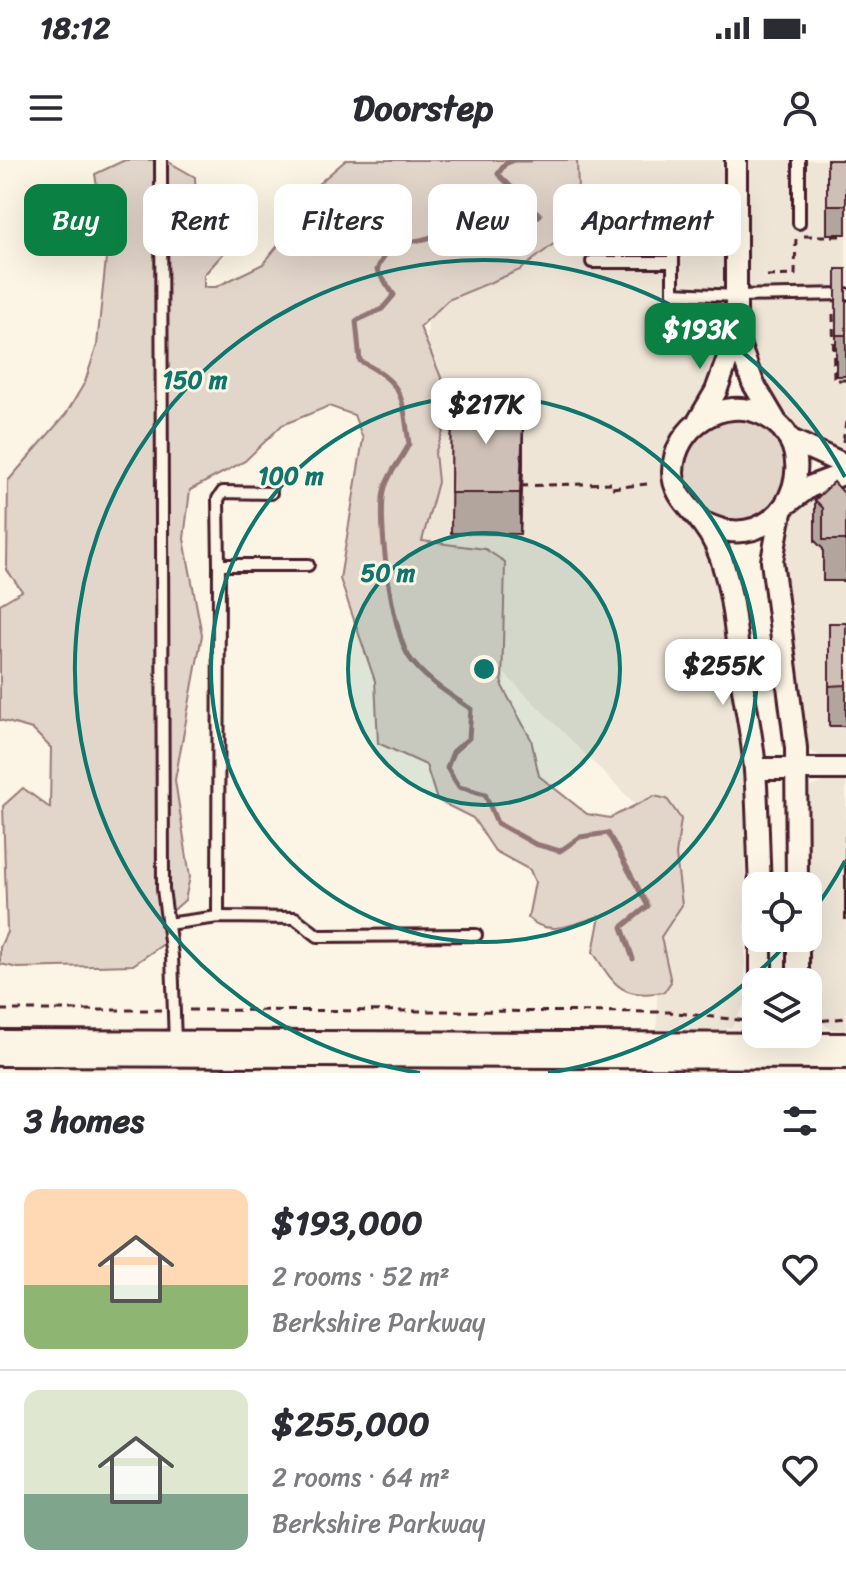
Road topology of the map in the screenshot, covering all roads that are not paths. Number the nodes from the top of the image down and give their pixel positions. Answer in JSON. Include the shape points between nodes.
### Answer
{"nodes":[{"id":1,"x":161,"y":160,"type":"edge"},
{"id":2,"x":736,"y":160,"type":"edge"},
{"id":3,"x":799,"y":160,"type":"edge"},
{"id":4,"x":799,"y":223,"type":"dead end"},
{"id":5,"x":673,"y":256,"type":"edge"},
{"id":6,"x":592,"y":262,"type":"dead end"},
{"id":7,"x":673,"y":262,"type":"junction"},
{"id":8,"x":846,"y":294,"type":"edge"},
{"id":9,"x":736,"y":296,"type":"junction"},
{"id":10,"x":736,"y":336,"type":"junction"},
{"id":11,"x":699,"y":421,"type":"junction"},
{"id":12,"x":783,"y":431,"type":"junction"},
{"id":13,"x":844,"y":454,"type":"edge"},
{"id":14,"x":846,"y":473,"type":"edge"},
{"id":15,"x":271,"y":493,"type":"dead end"},
{"id":16,"x":785,"y":508,"type":"junction"},
{"id":17,"x":701,"y":522,"type":"junction"},
{"id":18,"x":219,"y":565,"type":"junction"},
{"id":19,"x":308,"y":565,"type":"dead end"},
{"id":20,"x":755,"y":769,"type":"junction"},
{"id":21,"x":797,"y":769,"type":"junction"},
{"id":22,"x":846,"y":769,"type":"edge"},
{"id":23,"x":759,"y":872,"type":"edge"},
{"id":24,"x":797,"y":872,"type":"edge"},
{"id":25,"x":218,"y":917,"type":"junction"},
{"id":26,"x":167,"y":924,"type":"junction"},
{"id":27,"x":476,"y":935,"type":"dead end"},
{"id":28,"x":742,"y":1045,"type":"edge"},
{"id":29,"x":822,"y":1047,"type":"edge"},
{"id":30,"x":0,"y":1048,"type":"edge"},
{"id":31,"x":846,"y":1051,"type":"edge"},
{"id":32,"x":173,"y":1061,"type":"edge"},
{"id":33,"x":0,"y":1067,"type":"edge"}],
"edges":[{"from":1,"to":26,"type":"lane","via":[[162,841]]},
{"from":2,"to":9,"type":"street"},
{"from":3,"to":4,"type":"lane"},
{"from":5,"to":7,"type":"lane"},
{"from":6,"to":7,"type":"lane"},
{"from":7,"to":9,"type":"lane","via":[[673,293]]},
{"from":8,"to":9,"type":"lane"},
{"from":9,"to":10,"type":"street"},
{"from":10,"to":11,"type":"street"},
{"from":10,"to":12,"type":"street","via":[[753,383]]},
{"from":11,"to":12,"type":"street","via":[[717,411],[742,408],[763,414]]},
{"from":11,"to":17,"type":"street","via":[[676,451],[673,472],[689,511]]},
{"from":12,"to":13,"type":"street"},
{"from":12,"to":16,"type":"street","via":[[798,475]]},
{"from":14,"to":16,"type":"street","via":[[809,487]]},
{"from":15,"to":18,"type":"lane","via":[[223,492],[218,499]]},
{"from":16,"to":17,"type":"street","via":[[751,530],[729,532]]},
{"from":16,"to":21,"type":"street","via":[[772,561]]},
{"from":17,"to":20,"type":"street","via":[[725,571]]},
{"from":18,"to":19,"type":"lane"},
{"from":18,"to":25,"type":"lane"},
{"from":20,"to":21,"type":"street"},
{"from":20,"to":23,"type":"street"},
{"from":21,"to":22,"type":"street"},
{"from":21,"to":24,"type":"street"},
{"from":25,"to":26,"type":"lane"},
{"from":25,"to":27,"type":"lane","via":[[295,918],[318,936]]},
{"from":26,"to":32,"type":"lane"},
{"from":28,"to":32,"type":"highway"},
{"from":29,"to":31,"type":"highway"},
{"from":30,"to":32,"type":"highway"},
{"from":32,"to":33,"type":"highway","via":[[172,1057],[147,1063]]}]}
